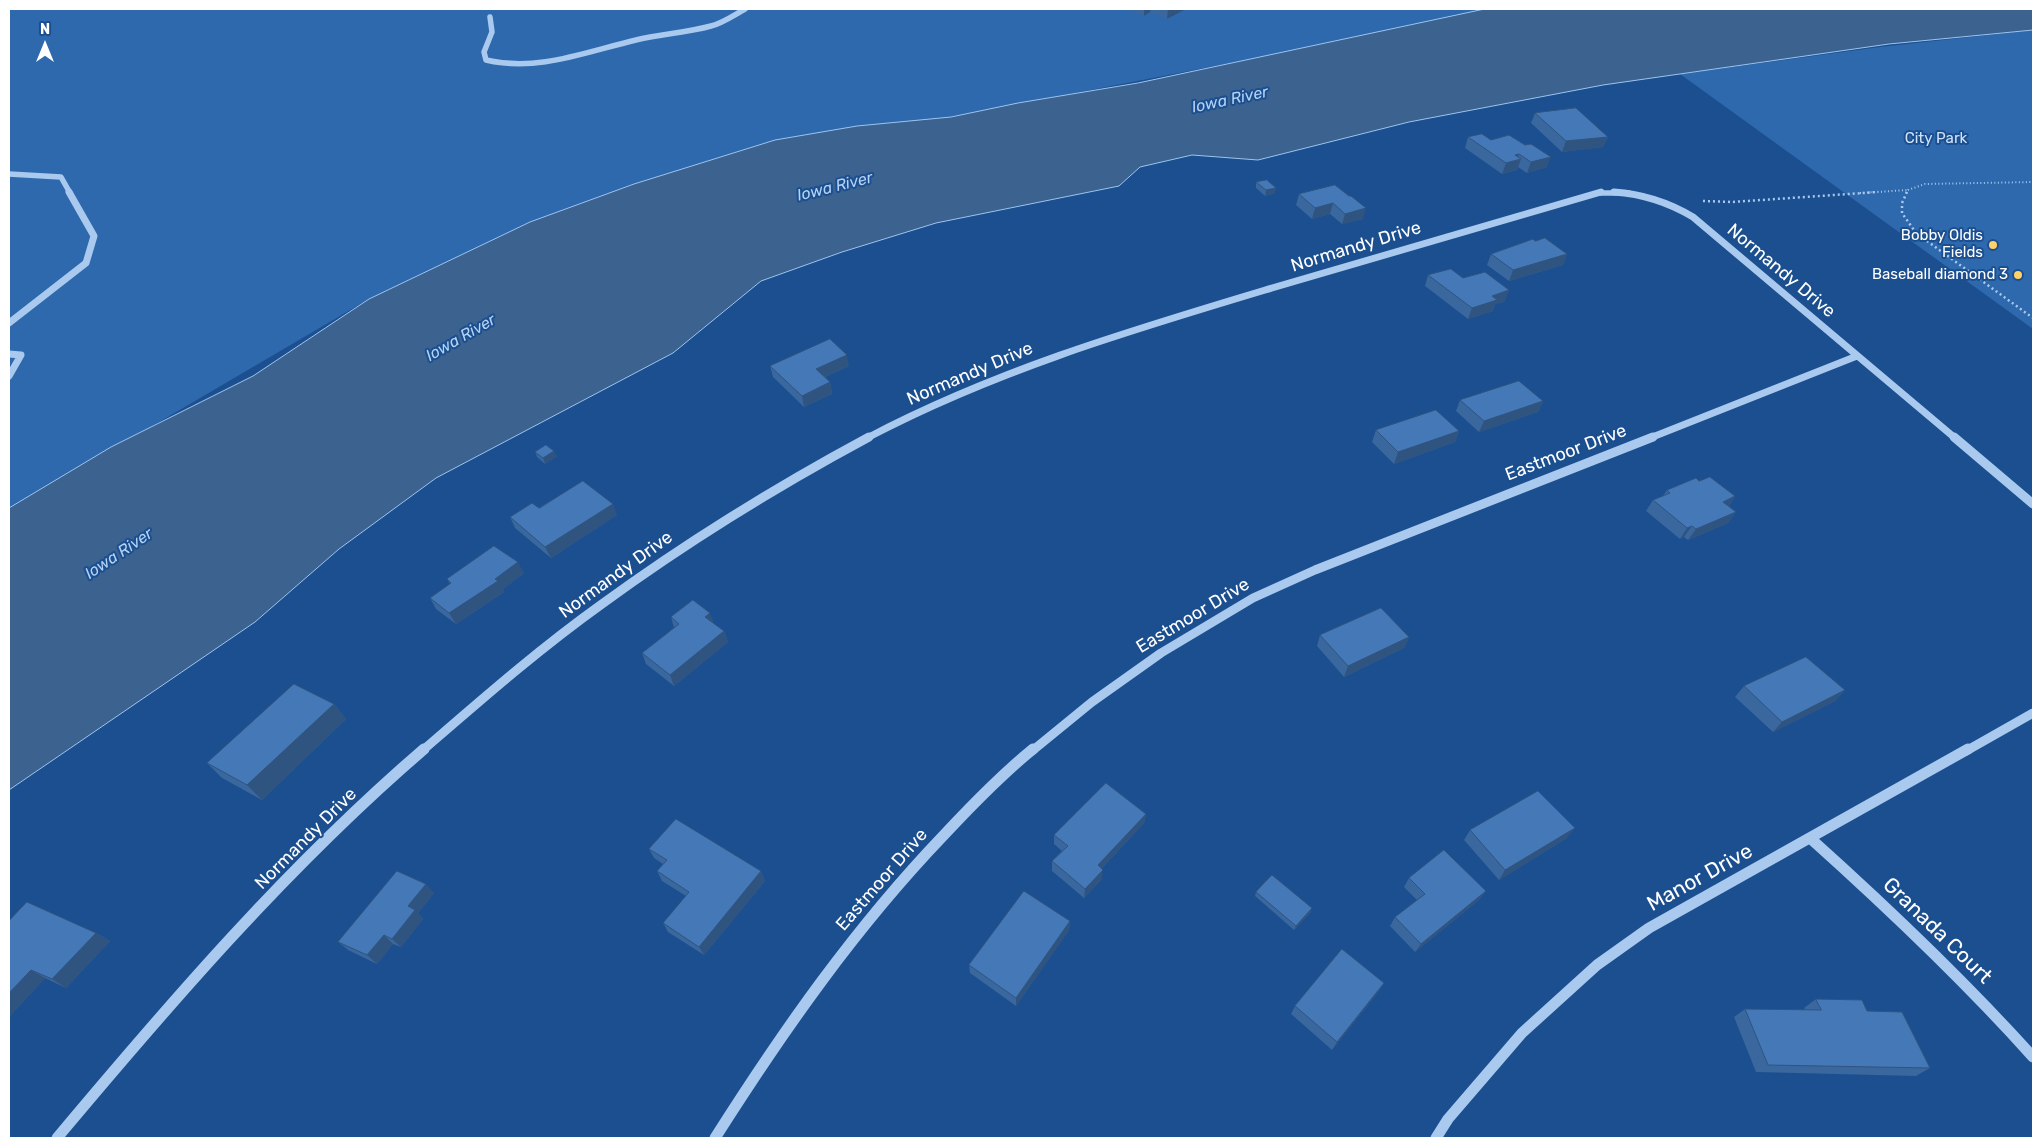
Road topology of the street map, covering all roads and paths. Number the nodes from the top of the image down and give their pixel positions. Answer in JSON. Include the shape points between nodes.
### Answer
{"nodes":[{"id":1,"x":745,"y":9,"type":"edge"},
{"id":2,"x":490,"y":17,"type":"dead end"},
{"id":3,"x":9,"y":174,"type":"edge"},
{"id":4,"x":2033,"y":182,"type":"edge"},
{"id":5,"x":1908,"y":190,"type":"junction"},
{"id":6,"x":1702,"y":201,"type":"dead end"},
{"id":7,"x":2033,"y":318,"type":"edge"},
{"id":8,"x":9,"y":323,"type":"edge"},
{"id":9,"x":9,"y":354,"type":"edge"},
{"id":10,"x":1857,"y":356,"type":"junction"},
{"id":11,"x":9,"y":376,"type":"edge"},
{"id":12,"x":2033,"y":504,"type":"edge"},
{"id":13,"x":2033,"y":713,"type":"edge"},
{"id":14,"x":1810,"y":838,"type":"junction"},
{"id":15,"x":2033,"y":1057,"type":"edge"},
{"id":16,"x":58,"y":1138,"type":"edge"},
{"id":17,"x":715,"y":1138,"type":"edge"},
{"id":18,"x":1436,"y":1138,"type":"edge"}],
"edges":[{"from":1,"to":2,"type":"lane","via":[[713,25],[636,40],[570,58],[514,65],[486,60],[484,52],[492,32]]},
{"from":3,"to":8,"type":"lane","via":[[61,177],[94,236],[86,263]]},
{"from":4,"to":5,"type":"path","via":[[1925,184]]},
{"from":5,"to":6,"type":"path","via":[[1732,202]]},
{"from":5,"to":7,"type":"path","via":[[1900,202],[1902,218],[1916,234]]},
{"from":9,"to":11,"type":"street","via":[[21,355]]},
{"from":10,"to":12,"type":"street","name":"Normandy Drive"},
{"from":10,"to":16,"type":"street","name":"Normandy Drive","via":[[1693,217],[1658,198],[1624,191],[1601,192],[1513,217],[1141,328],[1006,374],[853,443],[747,506],[653,566],[542,650],[385,785],[266,901],[141,1037]]},
{"from":10,"to":17,"type":"street","name":"Eastmoor Drive","via":[[1262,592],[1121,680],[998,779],[936,840],[874,911],[811,992],[746,1086]]},
{"from":13,"to":14,"type":"street","name":"Manor Drive"},
{"from":14,"to":15,"type":"street","name":"Granada Court","via":[[1904,922]]},
{"from":14,"to":18,"type":"street","name":"Manor Drive","via":[[1649,928],[1597,965],[1522,1032],[1448,1119]]}]}
